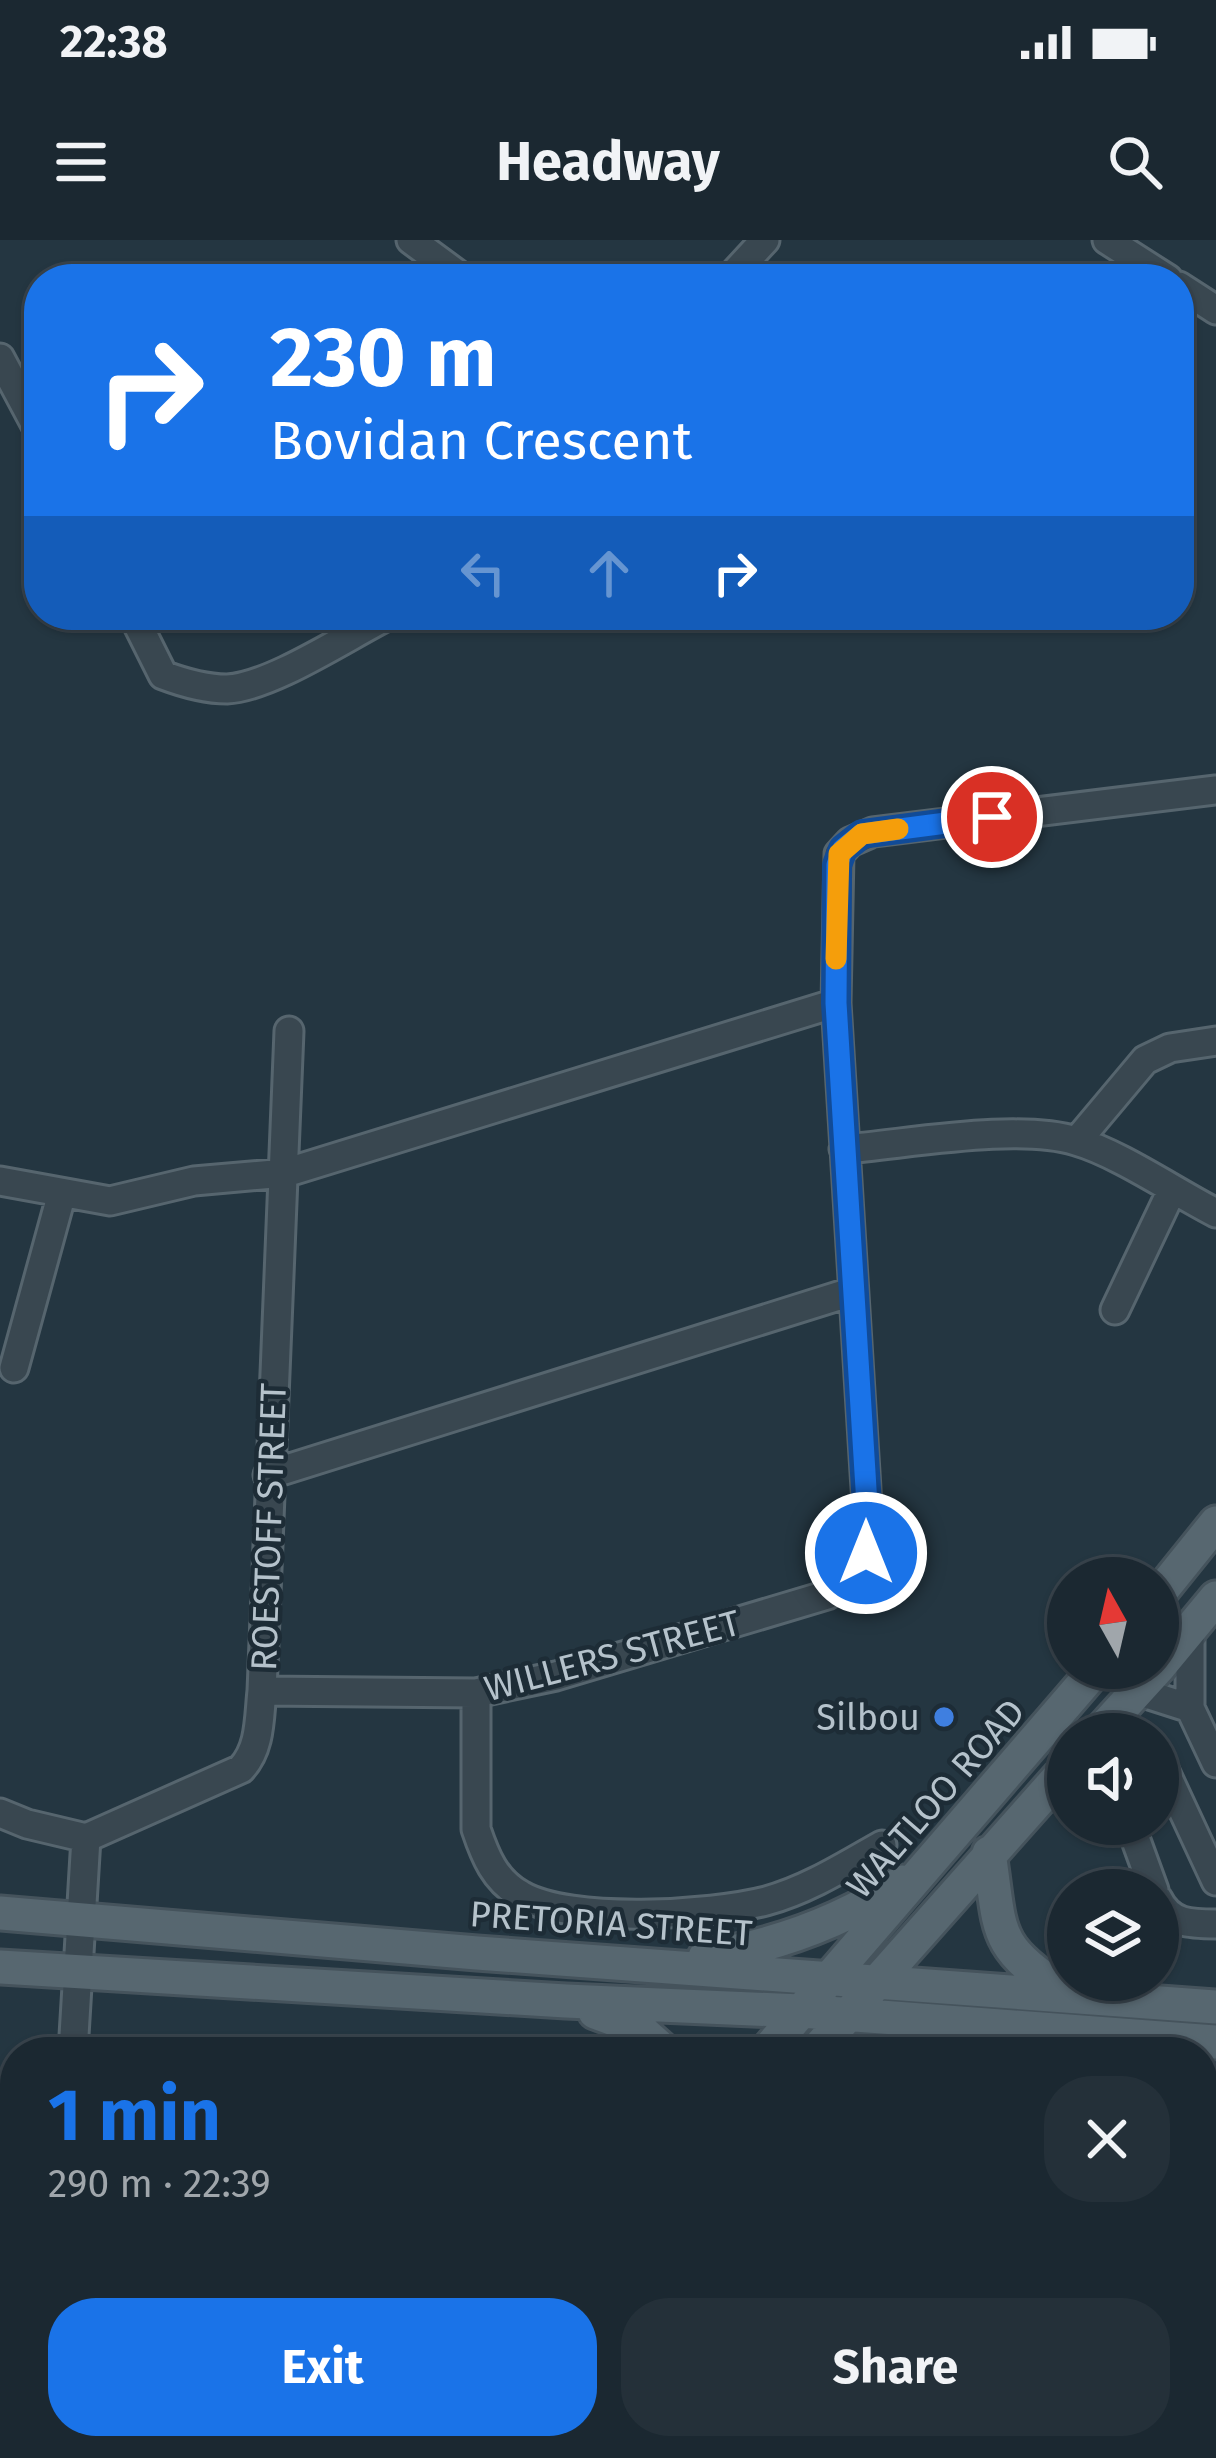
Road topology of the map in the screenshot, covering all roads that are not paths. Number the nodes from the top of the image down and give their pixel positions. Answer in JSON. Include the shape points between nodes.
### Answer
{"nodes":[{"id":1,"x":411,"y":240,"type":"edge"},
{"id":2,"x":764,"y":240,"type":"edge"},
{"id":3,"x":1107,"y":240,"type":"edge"},
{"id":4,"x":444,"y":264,"type":"edge"},
{"id":5,"x":742,"y":264,"type":"edge"},
{"id":6,"x":1145,"y":264,"type":"edge"},
{"id":7,"x":0,"y":358,"type":"edge"},
{"id":8,"x":24,"y":402,"type":"edge"},
{"id":9,"x":140,"y":630,"type":"edge"},
{"id":10,"x":359,"y":630,"type":"edge"},
{"id":11,"x":1216,"y":790,"type":"edge"},
{"id":12,"x":836,"y":1003,"type":"junction"},
{"id":13,"x":289,"y":1031,"type":"dead end"},
{"id":14,"x":1216,"y":1041,"type":"edge"},
{"id":15,"x":1077,"y":1141,"type":"junction"},
{"id":16,"x":844,"y":1150,"type":"junction"},
{"id":17,"x":285,"y":1173,"type":"junction"},
{"id":18,"x":0,"y":1181,"type":"edge"},
{"id":19,"x":1172,"y":1190,"type":"junction"},
{"id":20,"x":62,"y":1192,"type":"junction"},
{"id":21,"x":1216,"y":1213,"type":"edge"},
{"id":22,"x":851,"y":1292,"type":"junction"},
{"id":23,"x":1115,"y":1310,"type":"dead end"},
{"id":24,"x":14,"y":1368,"type":"dead end"},
{"id":25,"x":268,"y":1474,"type":"junction"},
{"id":26,"x":1216,"y":1523,"type":"edge"},
{"id":27,"x":1179,"y":1569,"type":"edge"},
{"id":28,"x":1216,"y":1598,"type":"edge"},
{"id":29,"x":1190,"y":1632,"type":"junction"},
{"id":30,"x":1179,"y":1644,"type":"edge"},
{"id":31,"x":1079,"y":1689,"type":"edge"},
{"id":32,"x":1139,"y":1689,"type":"edge"},
{"id":33,"x":1165,"y":1689,"type":"edge"},
{"id":34,"x":262,"y":1691,"type":"junction"},
{"id":35,"x":476,"y":1694,"type":"junction"},
{"id":36,"x":1117,"y":1713,"type":"edge"},
{"id":37,"x":1193,"y":1715,"type":"junction"},
{"id":38,"x":1179,"y":1736,"type":"edge"},
{"id":39,"x":1216,"y":1763,"type":"edge"},
{"id":40,"x":1047,"y":1790,"type":"edge"},
{"id":41,"x":1179,"y":1804,"type":"edge"},
{"id":42,"x":0,"y":1813,"type":"edge"},
{"id":43,"x":86,"y":1838,"type":"junction"},
{"id":44,"x":882,"y":1845,"type":"dead end"},
{"id":45,"x":943,"y":1849,"type":"junction"},
{"id":46,"x":989,"y":1853,"type":"junction"},
{"id":47,"x":1216,"y":1881,"type":"edge"},
{"id":48,"x":0,"y":1913,"type":"edge"},
{"id":49,"x":80,"y":1918,"type":"junction"},
{"id":50,"x":1179,"y":1920,"type":"edge"},
{"id":51,"x":1216,"y":1924,"type":"edge"},
{"id":52,"x":620,"y":1964,"type":"junction"},
{"id":53,"x":0,"y":1967,"type":"edge"},
{"id":54,"x":76,"y":1974,"type":"junction"},
{"id":55,"x":831,"y":1978,"type":"junction"},
{"id":56,"x":877,"y":1980,"type":"junction"},
{"id":57,"x":1047,"y":1981,"type":"edge"},
{"id":58,"x":1047,"y":1992,"type":"edge"},
{"id":59,"x":1152,"y":2001,"type":"edge"},
{"id":60,"x":566,"y":2002,"type":"junction"},
{"id":61,"x":1216,"y":2007,"type":"edge"},
{"id":62,"x":801,"y":2011,"type":"junction"},
{"id":63,"x":846,"y":2014,"type":"junction"},
{"id":64,"x":74,"y":2037,"type":"edge"},
{"id":65,"x":648,"y":2037,"type":"edge"},
{"id":66,"x":779,"y":2037,"type":"edge"},
{"id":67,"x":827,"y":2037,"type":"edge"},
{"id":68,"x":1150,"y":2037,"type":"edge"}],
"edges":[{"from":1,"to":4,"type":"street"},
{"from":2,"to":5,"type":"street"},
{"from":3,"to":6,"type":"street"},
{"from":7,"to":8,"type":"street"},
{"from":9,"to":10,"type":"street","via":[[163,675],[230,689]]},
{"from":11,"to":12,"type":"street","via":[[872,832],[850,842],[839,854]]},
{"from":12,"to":16,"type":"street"},
{"from":12,"to":17,"type":"street"},
{"from":13,"to":17,"type":"street","name":"ROESTOFF STREET"},
{"from":14,"to":15,"type":"street","via":[[1145,1060]]},
{"from":15,"to":16,"type":"street","via":[[997,1136]]},
{"from":15,"to":19,"type":"street"},
{"from":16,"to":22,"type":"street"},
{"from":17,"to":20,"type":"street","via":[[194,1181],[110,1201]]},
{"from":17,"to":25,"type":"street","name":"ROESTOFF STREET"},
{"from":18,"to":20,"type":"street"},
{"from":19,"to":21,"type":"street"},
{"from":19,"to":23,"type":"street"},
{"from":20,"to":24,"type":"street"},
{"from":22,"to":25,"type":"street"},
{"from":22,"to":35,"type":"street","name":"WILLERS STREET","via":[[868,1521],[859,1572],[827,1595]]},
{"from":25,"to":34,"type":"street","name":"ROESTOFF STREET"},
{"from":26,"to":27,"type":"main road"},
{"from":28,"to":29,"type":"main road"},
{"from":29,"to":30,"type":"main road"},
{"from":29,"to":37,"type":"street"},
{"from":31,"to":45,"type":"main road","name":"WALTLOO ROAD"},
{"from":32,"to":36,"type":"main road"},
{"from":33,"to":37,"type":"street"},
{"from":34,"to":35,"type":"street","name":"WILLERS STREET"},
{"from":34,"to":43,"type":"street","name":"ROESTOFF STREET","via":[[256,1743],[242,1768]]},
{"from":35,"to":44,"type":"street","via":[[482,1849],[501,1880],[550,1907],[697,1913],[768,1900]]},
{"from":37,"to":38,"type":"street"},
{"from":37,"to":39,"type":"street"},
{"from":40,"to":46,"type":"main road"},
{"from":41,"to":47,"type":"street"},
{"from":42,"to":43,"type":"street"},
{"from":43,"to":49,"type":"street"},
{"from":45,"to":52,"type":"main road","via":[[866,1904],[798,1933],[736,1952]]},
{"from":45,"to":55,"type":"main road","name":"WALTLOO ROAD"},
{"from":46,"to":56,"type":"main road"},
{"from":46,"to":57,"type":"main road","via":[[1001,1935]]},
{"from":48,"to":49,"type":"main road","name":"PRETORIA STREET"},
{"from":49,"to":52,"type":"main road","name":"PRETORIA STREET"},
{"from":49,"to":54,"type":"street"},
{"from":50,"to":51,"type":"street"},
{"from":52,"to":55,"type":"main road","name":"PRETORIA STREET"},
{"from":53,"to":54,"type":"main road"},
{"from":54,"to":60,"type":"main road"},
{"from":54,"to":64,"type":"street"},
{"from":55,"to":56,"type":"main road","name":"PRETORIA STREET"},
{"from":55,"to":62,"type":"main road","name":"WALTLOO ROAD"},
{"from":56,"to":58,"type":"main road","name":"PRETORIA STREET"},
{"from":56,"to":63,"type":"main road"},
{"from":59,"to":61,"type":"main road","name":"PRETORIA STREET"},
{"from":60,"to":62,"type":"main road"},
{"from":60,"to":65,"type":"main road"},
{"from":62,"to":63,"type":"main road"},
{"from":62,"to":66,"type":"main road","name":"WALTLOO ROAD"},
{"from":63,"to":67,"type":"main road"},
{"from":63,"to":68,"type":"main road"}]}
